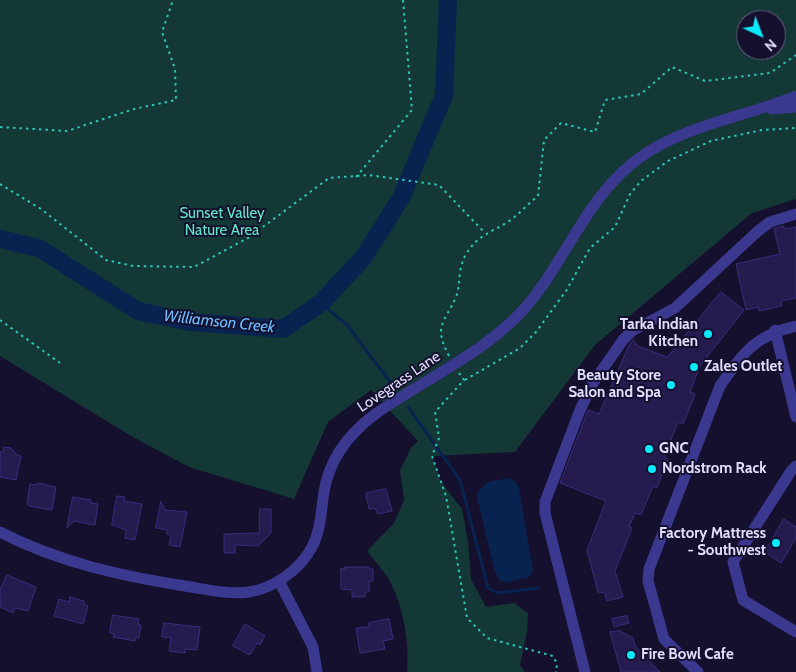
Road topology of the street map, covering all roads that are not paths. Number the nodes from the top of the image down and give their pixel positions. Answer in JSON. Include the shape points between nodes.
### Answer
{"nodes":[{"id":1,"x":796,"y":96,"type":"edge"},
{"id":2,"x":796,"y":107,"type":"edge"},
{"id":3,"x":760,"y":110,"type":"junction"},
{"id":4,"x":796,"y":214,"type":"edge"},
{"id":5,"x":796,"y":326,"type":"edge"},
{"id":6,"x":775,"y":330,"type":"junction"},
{"id":7,"x":796,"y":417,"type":"edge"},
{"id":8,"x":796,"y":466,"type":"edge"},
{"id":9,"x":0,"y":532,"type":"edge"},
{"id":10,"x":279,"y":581,"type":"junction"},
{"id":11,"x":796,"y":632,"type":"edge"},
{"id":12,"x":317,"y":672,"type":"edge"},
{"id":13,"x":585,"y":672,"type":"edge"},
{"id":14,"x":698,"y":672,"type":"edge"}],
"edges":[{"from":1,"to":3,"type":"street","name":"Lovegrass Lane"},
{"from":2,"to":3,"type":"street","name":"Lovegrass Lane"},
{"from":3,"to":10,"type":"street","name":"Lovegrass Lane","via":[[680,134],[640,158],[594,204],[524,309],[468,356],[361,425],[335,457],[311,548],[304,560]]},
{"from":4,"to":13,"type":"street","via":[[770,222],[675,308],[632,330],[593,383],[580,410],[545,502],[545,513]]},
{"from":5,"to":6,"type":"street"},
{"from":6,"to":7,"type":"street"},
{"from":6,"to":14,"type":"street","via":[[759,339],[720,386],[649,569],[648,581],[664,639]]},
{"from":8,"to":11,"type":"street","via":[[733,562],[743,600]]},
{"from":9,"to":10,"type":"street","name":"Lovegrass Lane","via":[[88,567],[137,578],[218,591],[249,592]]},
{"from":10,"to":12,"type":"street","via":[[313,647]]}]}
